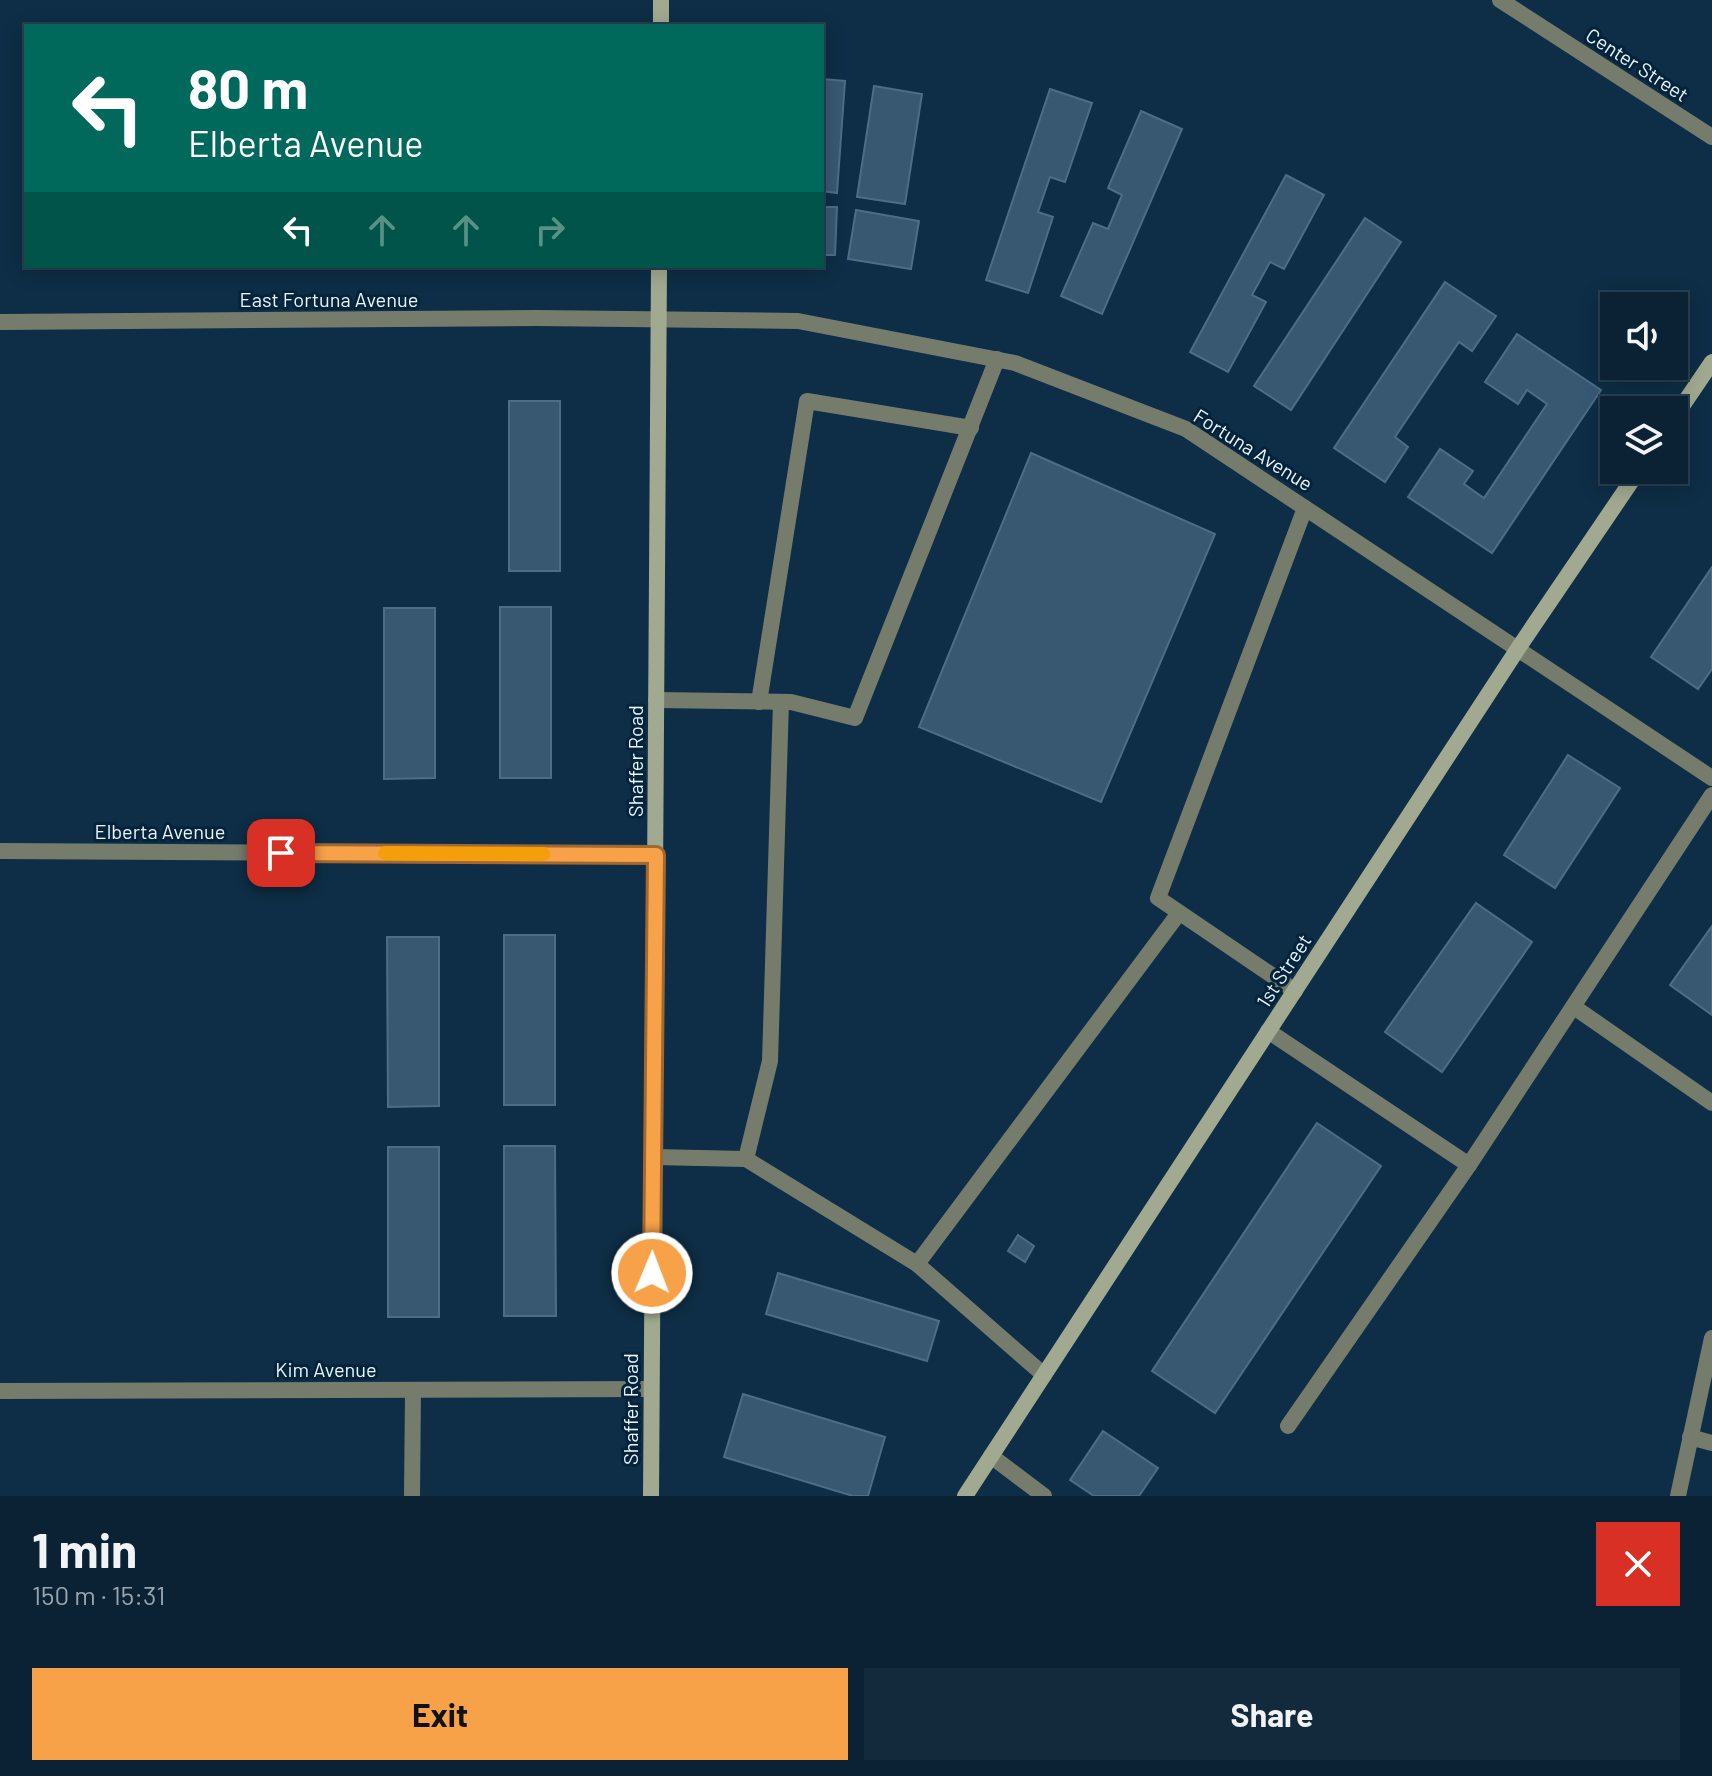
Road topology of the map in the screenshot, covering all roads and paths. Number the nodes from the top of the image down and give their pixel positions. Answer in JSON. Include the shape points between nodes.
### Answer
{"nodes":[{"id":1,"x":661,"y":0,"type":"edge"},
{"id":2,"x":1500,"y":0,"type":"edge"},
{"id":3,"x":661,"y":24,"type":"edge"},
{"id":4,"x":1712,"y":137,"type":"edge"},
{"id":5,"x":659,"y":268,"type":"edge"},
{"id":6,"x":658,"y":320,"type":"junction"},
{"id":7,"x":0,"y":322,"type":"edge"},
{"id":8,"x":997,"y":359,"type":"junction"},
{"id":9,"x":1712,"y":362,"type":"edge"},
{"id":10,"x":1688,"y":397,"type":"edge"},
{"id":11,"x":971,"y":428,"type":"junction"},
{"id":12,"x":1630,"y":484,"type":"edge"},
{"id":13,"x":1305,"y":508,"type":"junction"},
{"id":14,"x":1519,"y":647,"type":"junction"},
{"id":15,"x":656,"y":700,"type":"junction"},
{"id":16,"x":759,"y":702,"type":"junction"},
{"id":17,"x":781,"y":702,"type":"junction"},
{"id":18,"x":1712,"y":778,"type":"edge"},
{"id":19,"x":1712,"y":795,"type":"edge"},
{"id":20,"x":0,"y":851,"type":"edge"},
{"id":21,"x":656,"y":855,"type":"junction"},
{"id":22,"x":1179,"y":913,"type":"junction"},
{"id":23,"x":1295,"y":991,"type":"junction"},
{"id":24,"x":1574,"y":1007,"type":"junction"},
{"id":25,"x":1268,"y":1031,"type":"junction"},
{"id":26,"x":1712,"y":1103,"type":"edge"},
{"id":27,"x":653,"y":1157,"type":"junction"},
{"id":28,"x":746,"y":1159,"type":"junction"},
{"id":29,"x":1469,"y":1165,"type":"junction"},
{"id":30,"x":917,"y":1264,"type":"junction"},
{"id":31,"x":1712,"y":1338,"type":"edge"},
{"id":32,"x":1044,"y":1375,"type":"junction"},
{"id":33,"x":651,"y":1389,"type":"junction"},
{"id":34,"x":413,"y":1390,"type":"junction"},
{"id":35,"x":0,"y":1391,"type":"edge"},
{"id":36,"x":1288,"y":1426,"type":"dead end"},
{"id":37,"x":1690,"y":1437,"type":"junction"},
{"id":38,"x":1712,"y":1443,"type":"edge"},
{"id":39,"x":991,"y":1456,"type":"junction"},
{"id":40,"x":412,"y":1496,"type":"edge"},
{"id":41,"x":651,"y":1496,"type":"edge"},
{"id":42,"x":965,"y":1496,"type":"edge"},
{"id":43,"x":1044,"y":1496,"type":"edge"},
{"id":44,"x":1678,"y":1496,"type":"edge"}],
"edges":[{"from":1,"to":3,"type":"street"},
{"from":2,"to":4,"type":"street","name":"Center Street"},
{"from":5,"to":6,"type":"street","name":"Shaffer Road"},
{"from":6,"to":7,"type":"street","name":"East Fortuna Avenue"},
{"from":6,"to":8,"type":"street","name":"Fortuna Avenue","via":[[798,321]]},
{"from":6,"to":15,"type":"street","name":"Shaffer Road"},
{"from":8,"to":11,"type":"street"},
{"from":8,"to":13,"type":"street","name":"Fortuna Avenue","via":[[1186,429]]},
{"from":9,"to":10,"type":"street"},
{"from":11,"to":16,"type":"street","via":[[807,401]]},
{"from":11,"to":17,"type":"street","via":[[855,718]]},
{"from":12,"to":14,"type":"street","name":"1st Street"},
{"from":13,"to":14,"type":"street","name":"Fortuna Avenue"},
{"from":13,"to":22,"type":"street","via":[[1158,898]]},
{"from":14,"to":18,"type":"street","name":"Fortuna Avenue"},
{"from":14,"to":23,"type":"street","name":"1st Street"},
{"from":15,"to":16,"type":"street"},
{"from":15,"to":21,"type":"street","name":"Shaffer Road"},
{"from":16,"to":17,"type":"street"},
{"from":17,"to":28,"type":"street","via":[[770,1061]]},
{"from":19,"to":24,"type":"street"},
{"from":20,"to":21,"type":"street","name":"Elberta Avenue"},
{"from":21,"to":27,"type":"street","name":"Shaffer Road"},
{"from":22,"to":23,"type":"street"},
{"from":22,"to":30,"type":"street"},
{"from":23,"to":25,"type":"street","name":"1st Street"},
{"from":24,"to":26,"type":"street"},
{"from":24,"to":29,"type":"street"},
{"from":25,"to":29,"type":"street"},
{"from":25,"to":32,"type":"street","name":"1st Street"},
{"from":27,"to":28,"type":"street"},
{"from":27,"to":33,"type":"street","name":"Shaffer Road"},
{"from":28,"to":30,"type":"street"},
{"from":29,"to":36,"type":"street"},
{"from":30,"to":32,"type":"street"},
{"from":31,"to":37,"type":"street"},
{"from":32,"to":39,"type":"street","name":"1st Street"},
{"from":33,"to":34,"type":"street","name":"Kim Avenue"},
{"from":33,"to":41,"type":"street","name":"Shaffer Road"},
{"from":34,"to":35,"type":"street","name":"Kim Avenue"},
{"from":34,"to":40,"type":"street"},
{"from":37,"to":38,"type":"street"},
{"from":37,"to":44,"type":"street"},
{"from":39,"to":42,"type":"street","name":"1st Street"},
{"from":39,"to":43,"type":"street"}]}
